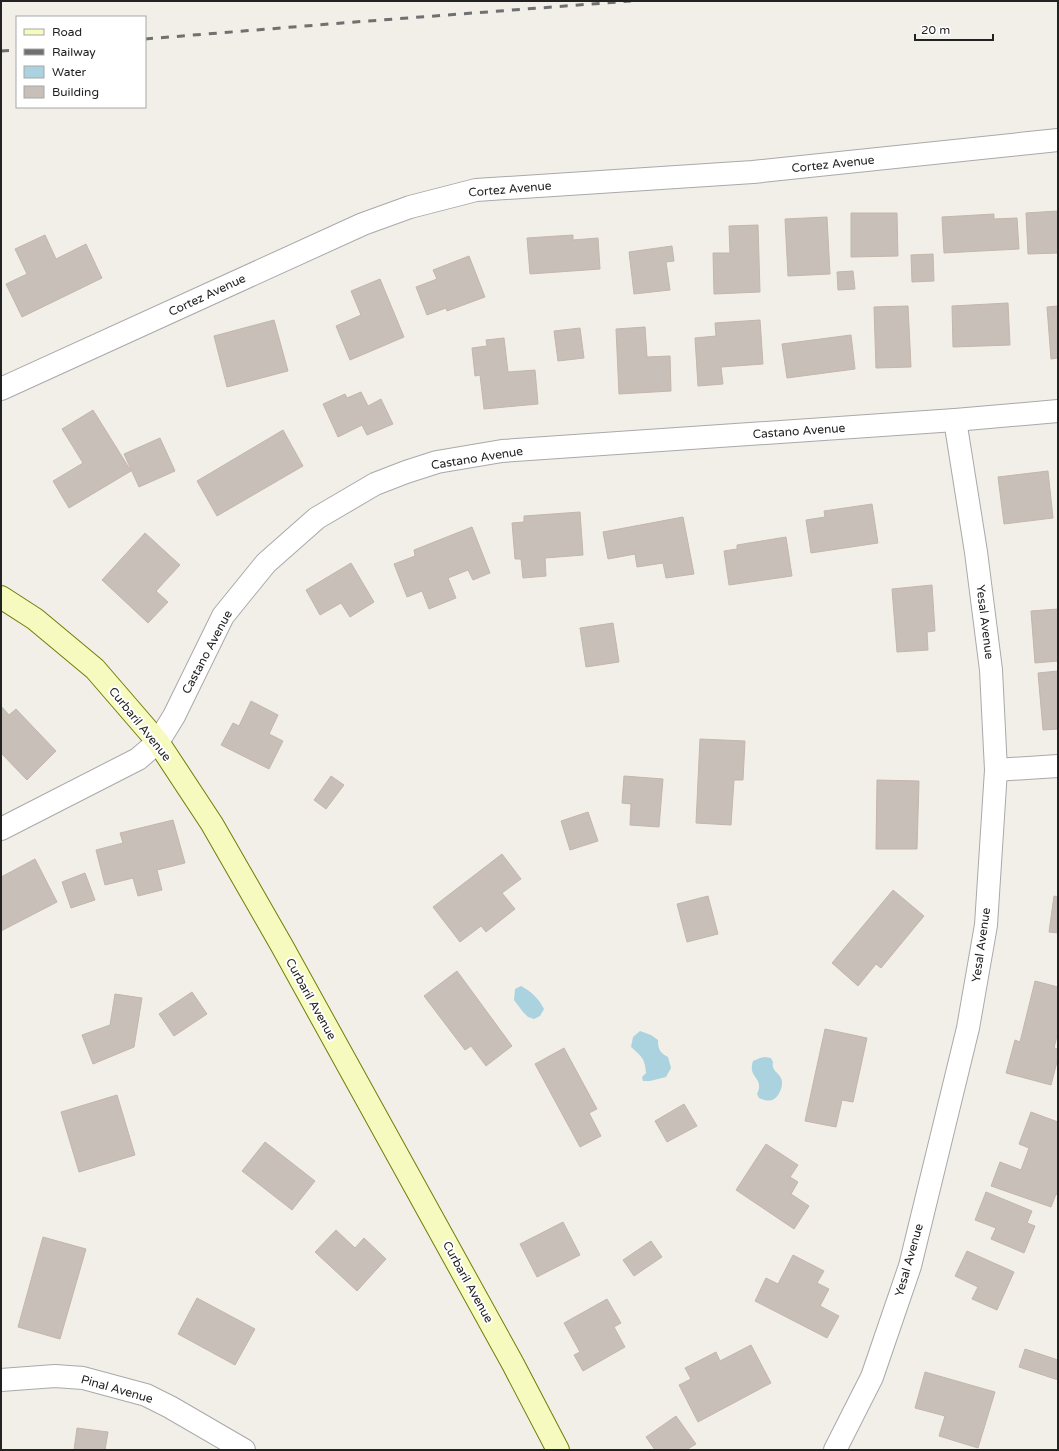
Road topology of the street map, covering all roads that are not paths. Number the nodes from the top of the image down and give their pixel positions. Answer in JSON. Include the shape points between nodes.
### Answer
{"nodes":[{"id":1,"x":1058,"y":140,"type":"edge"},
{"id":2,"x":1,"y":389,"type":"edge"},
{"id":3,"x":1058,"y":411,"type":"edge"},
{"id":4,"x":955,"y":420,"type":"junction"},
{"id":5,"x":1,"y":597,"type":"edge"},
{"id":6,"x":158,"y":742,"type":"junction"},
{"id":7,"x":1058,"y":766,"type":"edge"},
{"id":8,"x":996,"y":770,"type":"junction"},
{"id":9,"x":1,"y":829,"type":"edge"},
{"id":10,"x":1,"y":1380,"type":"edge"},
{"id":11,"x":244,"y":1450,"type":"edge"},
{"id":12,"x":558,"y":1450,"type":"edge"},
{"id":13,"x":835,"y":1450,"type":"edge"}],
"edges":[{"from":1,"to":2,"type":"street","name":"Cortez Avenue","via":[[753,172],[476,190],[410,207],[363,224]]},
{"from":3,"to":4,"type":"street","name":"Castano Avenue"},
{"from":4,"to":6,"type":"street","name":"Castano Avenue","via":[[502,451],[437,462],[375,484],[317,518],[266,563],[223,616],[174,716]]},
{"from":4,"to":8,"type":"street","name":"Yesal Avenue","via":[[991,670]]},
{"from":5,"to":6,"type":"street","name":"Curbaril Avenue","via":[[35,619],[95,669]]},
{"from":6,"to":9,"type":"street","name":"Castano Avenue","via":[[138,759]]},
{"from":6,"to":12,"type":"street","name":"Curbaril Avenue","via":[[212,824],[282,946]]},
{"from":7,"to":8,"type":"street"},
{"from":8,"to":13,"type":"street","name":"Yesal Avenue","via":[[986,925],[968,1028],[910,1266],[872,1377]]},
{"from":10,"to":11,"type":"street","name":"Pinal Avenue","via":[[55,1376],[83,1378],[138,1393],[170,1407]]}]}
